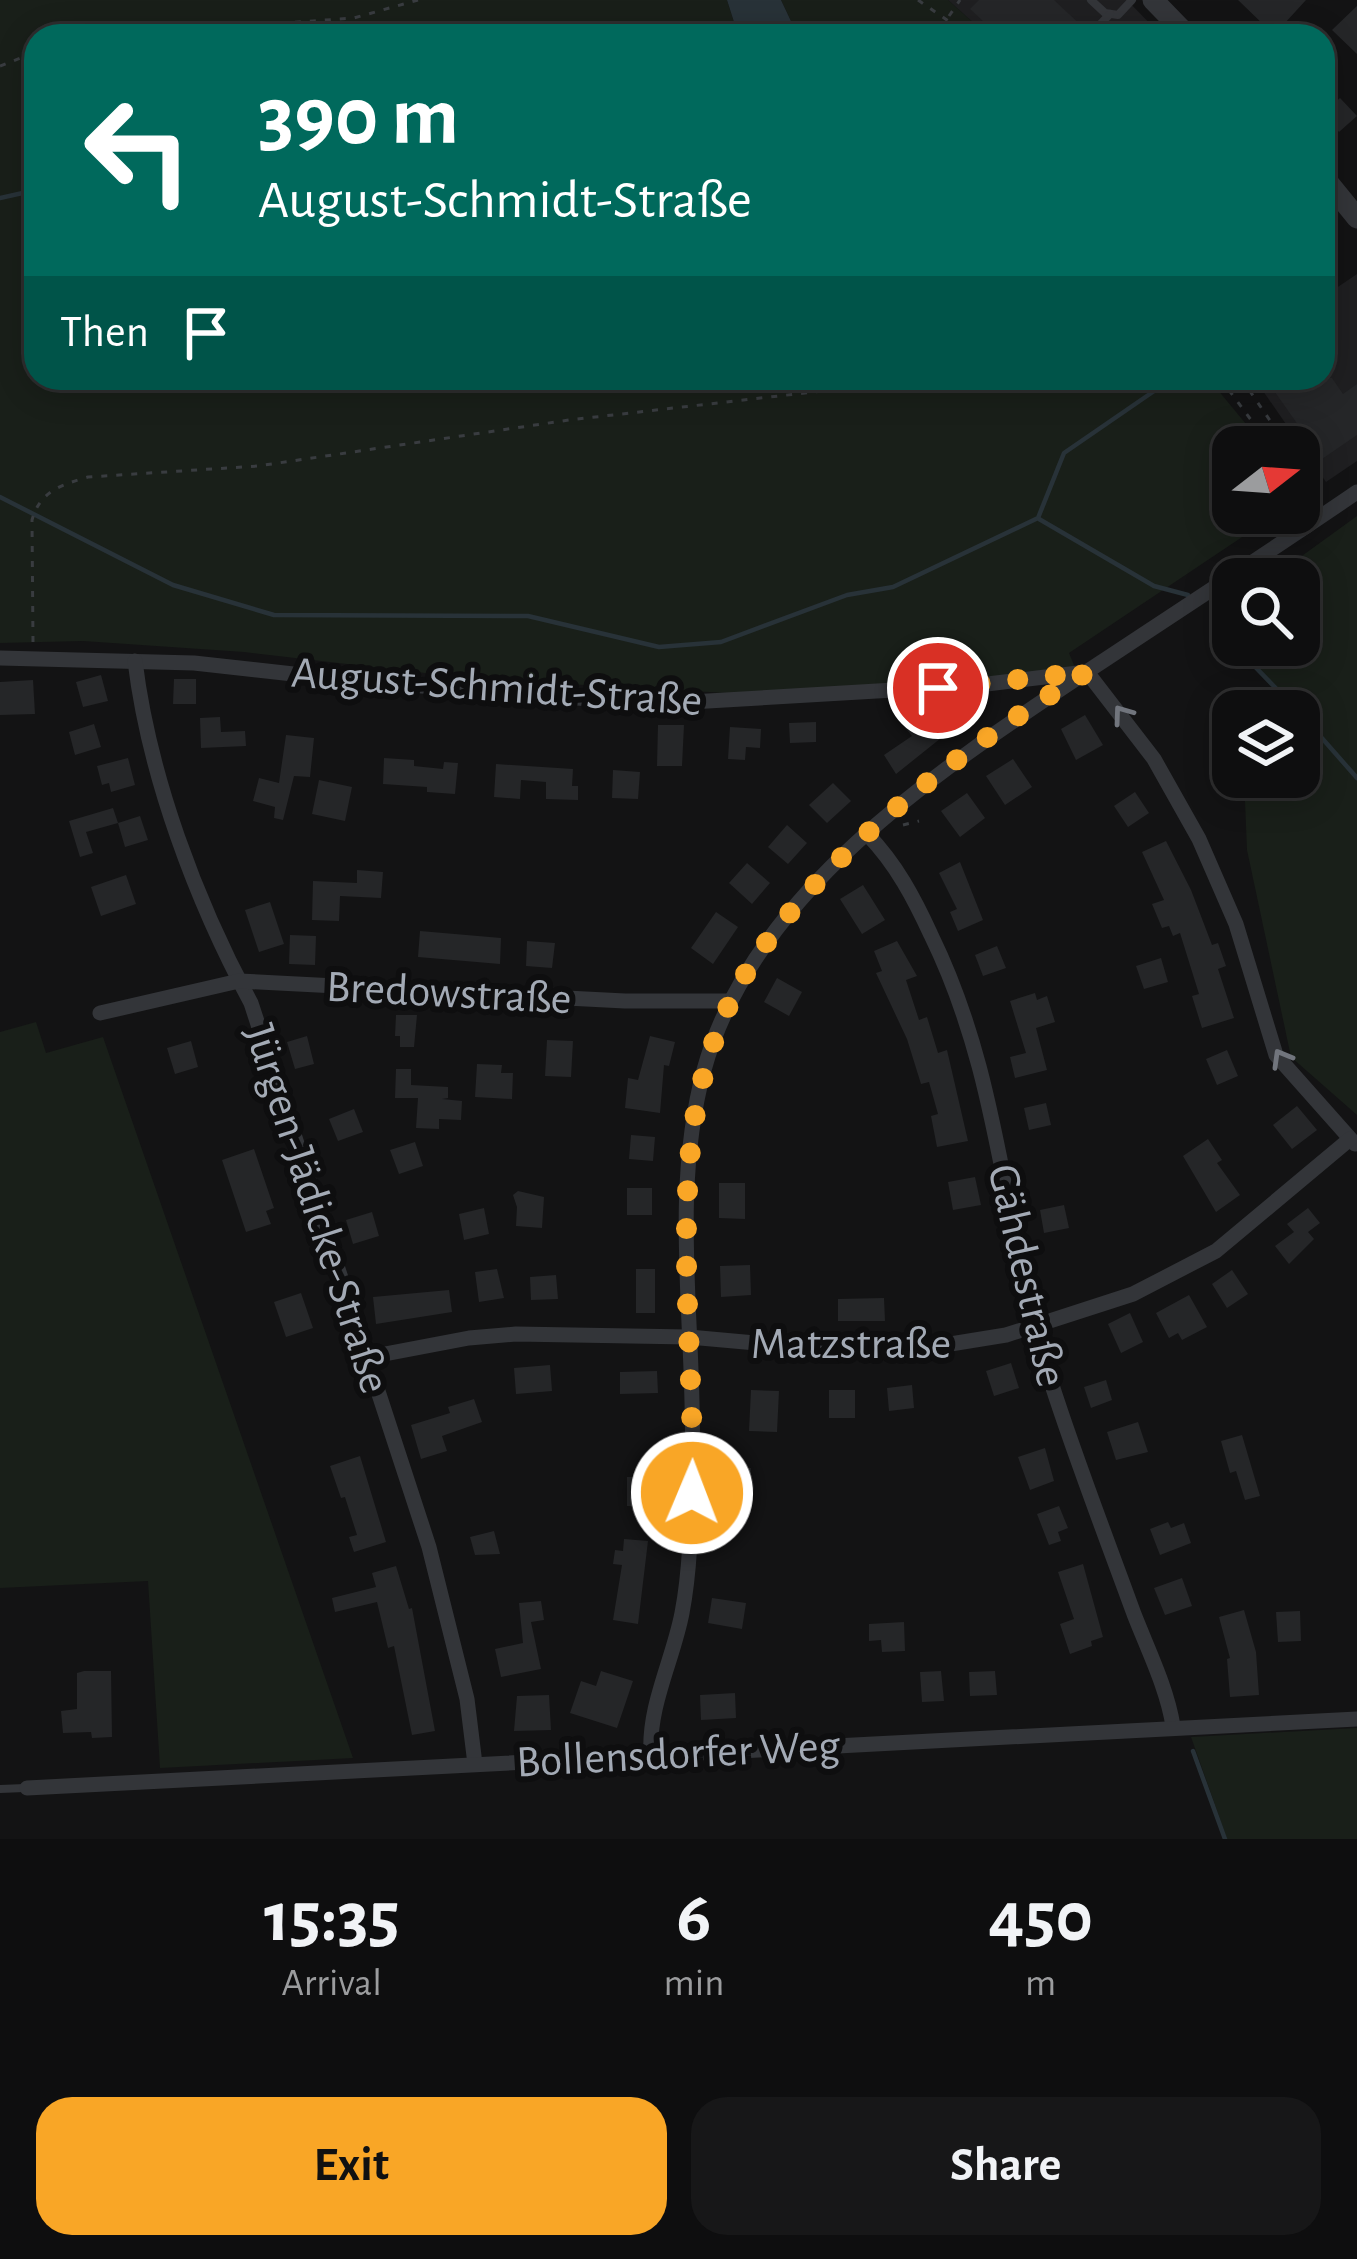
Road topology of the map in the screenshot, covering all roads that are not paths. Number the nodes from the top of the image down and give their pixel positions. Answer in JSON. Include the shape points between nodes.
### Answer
{"nodes":[{"id":1,"x":1091,"y":0,"type":"edge"},
{"id":2,"x":1132,"y":0,"type":"edge"},
{"id":3,"x":1110,"y":14,"type":"junction"},
{"id":4,"x":1100,"y":24,"type":"edge"},
{"id":5,"x":1335,"y":191,"type":"edge"},
{"id":6,"x":1357,"y":218,"type":"edge"},
{"id":7,"x":1357,"y":492,"type":"edge"},
{"id":8,"x":0,"y":658,"type":"edge"},
{"id":9,"x":135,"y":661,"type":"junction"},
{"id":10,"x":1087,"y":672,"type":"junction"},
{"id":11,"x":868,"y":835,"type":"junction"},
{"id":12,"x":239,"y":981,"type":"junction"},
{"id":13,"x":730,"y":1001,"type":"junction"},
{"id":14,"x":100,"y":1012,"type":"dead end"},
{"id":15,"x":1354,"y":1143,"type":"edge"},
{"id":16,"x":1034,"y":1328,"type":"junction"},
{"id":17,"x":689,"y":1337,"type":"junction"},
{"id":18,"x":369,"y":1358,"type":"junction"},
{"id":19,"x":1357,"y":1719,"type":"edge"},
{"id":20,"x":1172,"y":1726,"type":"junction"},
{"id":21,"x":651,"y":1754,"type":"junction"},
{"id":22,"x":475,"y":1764,"type":"junction"},
{"id":23,"x":27,"y":1788,"type":"joint"},
{"id":24,"x":0,"y":1789,"type":"edge"}],
"edges":[{"from":1,"to":3,"type":"lane"},
{"from":2,"to":3,"type":"lane"},
{"from":3,"to":4,"type":"lane"},
{"from":5,"to":6,"type":"street"},
{"from":7,"to":10,"type":"street"},
{"from":8,"to":9,"type":"street","name":"August-Schmidt-Straße"},
{"from":9,"to":10,"type":"street","name":"August-Schmidt-Straße","via":[[656,704]]},
{"from":9,"to":12,"type":"street","name":"Jürgen-Jädicke-Straße","via":[[152,756]]},
{"from":10,"to":11,"type":"street","via":[[990,734]]},
{"from":15,"to":10,"type":"street","one_way":true,"via":[[1276,1055],[1237,924],[1199,838],[1154,759]]},
{"from":11,"to":13,"type":"street","via":[[797,907]]},
{"from":11,"to":16,"type":"street","name":"Gähdestraße","via":[[913,899],[969,1024]]},
{"from":12,"to":13,"type":"street","name":"Bredowstraße"},
{"from":12,"to":14,"type":"street","name":"Bredowstraße"},
{"from":12,"to":18,"type":"street","name":"Jürgen-Jädicke-Straße"},
{"from":13,"to":17,"type":"street","via":[[703,1072],[692,1140]]},
{"from":15,"to":16,"type":"street","name":"Matzstraße","via":[[1216,1251],[1133,1294]]},
{"from":16,"to":17,"type":"street","name":"Matzstraße","via":[[889,1351]]},
{"from":16,"to":20,"type":"street","name":"Gähdestraße"},
{"from":17,"to":18,"type":"street","name":"Matzstraße","via":[[515,1334]]},
{"from":17,"to":21,"type":"street","via":[[690,1535],[683,1609],[650,1729]]},
{"from":18,"to":22,"type":"street","name":"Jürgen-Jädicke-Straße","via":[[455,1646]]},
{"from":19,"to":20,"type":"street","name":"Bollensdorfer Weg"},
{"from":20,"to":21,"type":"street","name":"Bollensdorfer Weg"},
{"from":21,"to":22,"type":"street","name":"Bollensdorfer Weg"},
{"from":22,"to":23,"type":"street","name":"Bollensdorfer Weg"},
{"from":23,"to":24,"type":"lane","name":"Bollensdorfer Weg"}]}
